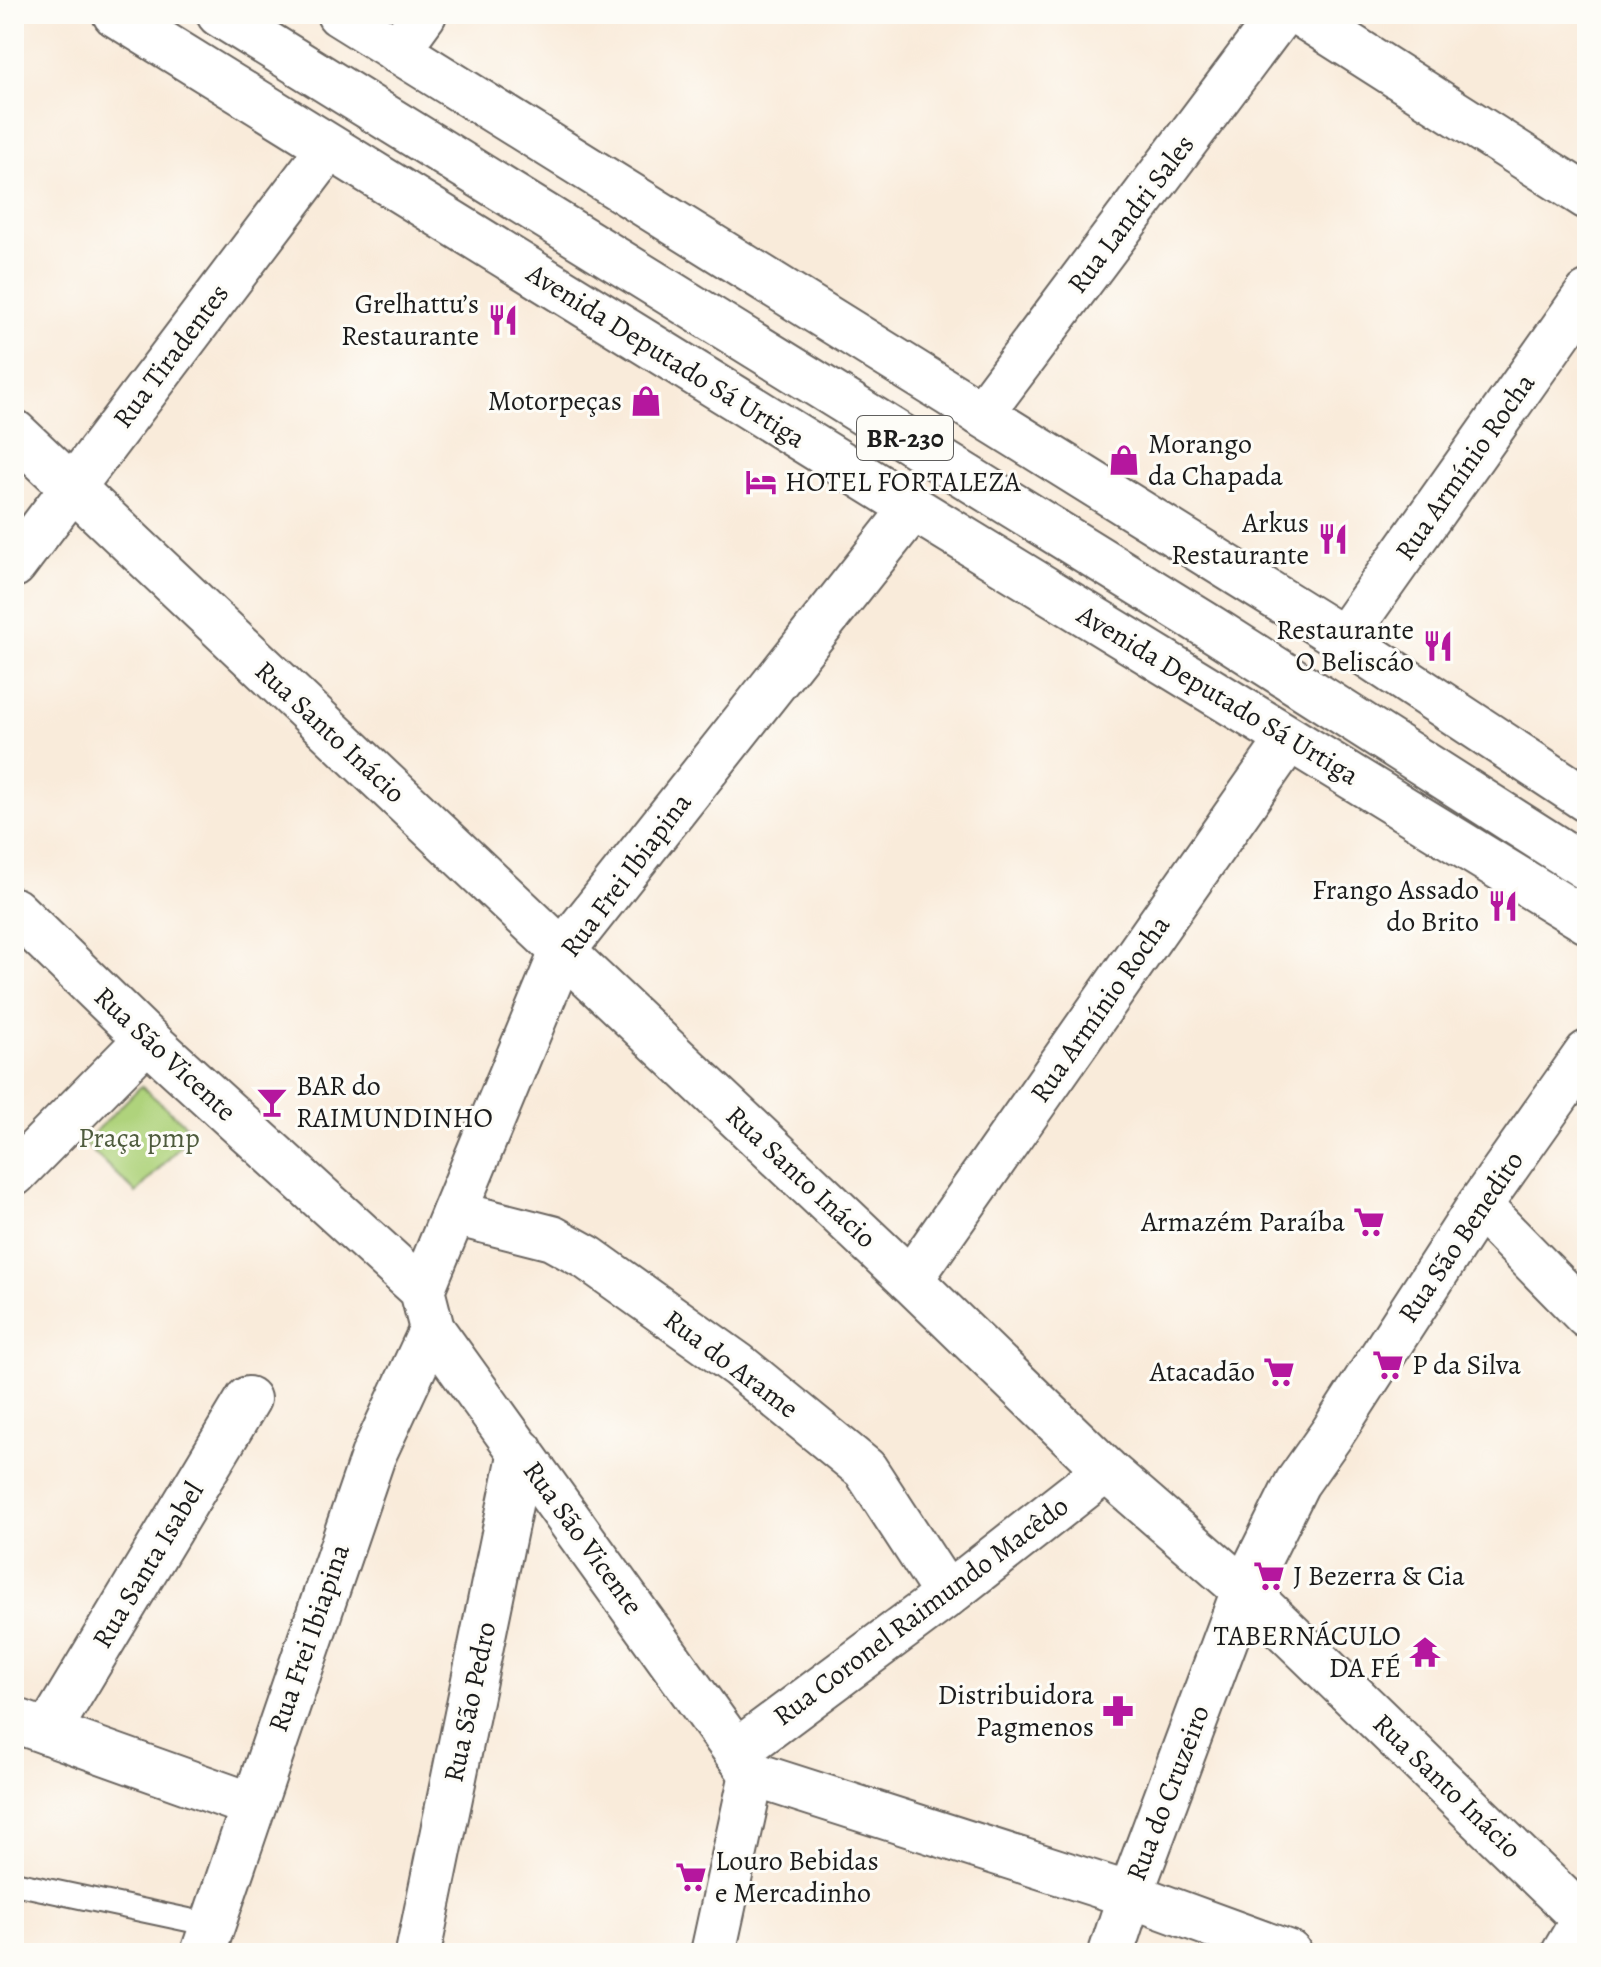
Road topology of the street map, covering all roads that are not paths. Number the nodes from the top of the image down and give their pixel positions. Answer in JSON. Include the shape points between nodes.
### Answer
{"nodes":[{"id":1,"x":115,"y":14,"type":"edge"},
{"id":2,"x":219,"y":14,"type":"edge"},
{"id":3,"x":339,"y":14,"type":"edge"},
{"id":4,"x":424,"y":14,"type":"edge"},
{"id":5,"x":1281,"y":14,"type":"edge"},
{"id":6,"x":1300,"y":14,"type":"edge"},
{"id":7,"x":397,"y":51,"type":"junction"},
{"id":8,"x":329,"y":148,"type":"junction"},
{"id":9,"x":1587,"y":197,"type":"edge"},
{"id":10,"x":1587,"y":294,"type":"edge"},
{"id":11,"x":981,"y":414,"type":"junction"},
{"id":12,"x":14,"y":432,"type":"edge"},
{"id":13,"x":72,"y":487,"type":"junction"},
{"id":14,"x":913,"y":508,"type":"junction"},
{"id":15,"x":14,"y":565,"type":"edge"},
{"id":16,"x":1343,"y":639,"type":"junction"},
{"id":17,"x":1289,"y":739,"type":"junction"},
{"id":18,"x":1587,"y":800,"type":"edge"},
{"id":19,"x":1587,"y":868,"type":"edge"},
{"id":20,"x":14,"y":910,"type":"edge"},
{"id":21,"x":1587,"y":921,"type":"edge"},
{"id":22,"x":562,"y":952,"type":"junction"},
{"id":23,"x":147,"y":1039,"type":"junction"},
{"id":24,"x":1587,"y":1053,"type":"edge"},
{"id":25,"x":14,"y":1174,"type":"edge"},
{"id":26,"x":1479,"y":1206,"type":"junction"},
{"id":27,"x":454,"y":1213,"type":"junction"},
{"id":28,"x":910,"y":1280,"type":"junction"},
{"id":29,"x":427,"y":1310,"type":"junction"},
{"id":30,"x":1587,"y":1316,"type":"edge"},
{"id":31,"x":248,"y":1399,"type":"dead end"},
{"id":32,"x":521,"y":1451,"type":"junction"},
{"id":33,"x":1106,"y":1470,"type":"junction"},
{"id":34,"x":1244,"y":1590,"type":"junction"},
{"id":35,"x":947,"y":1595,"type":"junction"},
{"id":36,"x":31,"y":1726,"type":"edge"},
{"id":37,"x":744,"y":1763,"type":"junction"},
{"id":38,"x":252,"y":1805,"type":"junction"},
{"id":39,"x":14,"y":1883,"type":"edge"},
{"id":40,"x":1130,"y":1895,"type":"junction"},
{"id":41,"x":1580,"y":1927,"type":"edge"},
{"id":42,"x":207,"y":1939,"type":"edge"},
{"id":43,"x":418,"y":1953,"type":"edge"},
{"id":44,"x":713,"y":1953,"type":"edge"},
{"id":45,"x":1111,"y":1953,"type":"edge"},
{"id":46,"x":1289,"y":1953,"type":"edge"}],
"edges":[{"from":1,"to":8,"type":"main road","name":"Avenida Deputado Sá Urtiga"},
{"from":2,"to":19,"type":"main road","number":"BR-230","via":[[1211,628]]},
{"from":3,"to":7,"type":"main road"},
{"from":4,"to":7,"type":"main road"},
{"from":5,"to":11,"type":"main road","name":"Rua Landri Sales"},
{"from":6,"to":9,"type":"main road"},
{"from":7,"to":11,"type":"main road"},
{"from":8,"to":13,"type":"main road","name":"Rua Tiradentes"},
{"from":8,"to":14,"type":"main road","name":"Avenida Deputado Sá Urtiga"},
{"from":10,"to":16,"type":"main road","name":"Rua Armínio Rocha"},
{"from":11,"to":16,"type":"main road"},
{"from":12,"to":13,"type":"main road","name":"Rua Santo Inácio"},
{"from":13,"to":15,"type":"main road","name":"Rua Tiradentes"},
{"from":13,"to":22,"type":"main road","name":"Rua Santo Inácio"},
{"from":14,"to":17,"type":"main road","name":"Avenida Deputado Sá Urtiga"},
{"from":14,"to":22,"type":"main road","name":"Rua Frei Ibiapina"},
{"from":16,"to":18,"type":"main road"},
{"from":17,"to":21,"type":"main road","name":"Avenida Deputado Sá Urtiga"},
{"from":17,"to":28,"type":"main road","name":"Rua Armínio Rocha"},
{"from":20,"to":23,"type":"main road","name":"Rua São Vicente"},
{"from":22,"to":27,"type":"main road","name":"Rua Frei Ibiapina"},
{"from":22,"to":28,"type":"main road","name":"Rua Santo Inácio"},
{"from":23,"to":25,"type":"main road"},
{"from":23,"to":29,"type":"main road","name":"Rua São Vicente"},
{"from":24,"to":26,"type":"main road","name":"Rua São Benedito"},
{"from":26,"to":30,"type":"main road"},
{"from":26,"to":34,"type":"main road","name":"Rua São Benedito","via":[[1297,1483]]},
{"from":27,"to":29,"type":"main road","name":"Rua Frei Ibiapina"},
{"from":27,"to":35,"type":"main road","name":"Rua do Arame","via":[[552,1238],[738,1365],[865,1469]]},
{"from":28,"to":33,"type":"main road","name":"Rua Santo Inácio"},
{"from":29,"to":32,"type":"main road","name":"Rua São Vicente"},
{"from":29,"to":38,"type":"main road","name":"Rua Frei Ibiapina"},
{"from":31,"to":36,"type":"main road","name":"Rua Santa Isabel"},
{"from":32,"to":37,"type":"main road","name":"Rua São Vicente"},
{"from":32,"to":43,"type":"main road","name":"Rua São Pedro"},
{"from":33,"to":34,"type":"main road","name":"Rua Santo Inácio"},
{"from":33,"to":35,"type":"main road","name":"Rua Coronel Raimundo Macêdo"},
{"from":34,"to":40,"type":"main road","name":"Rua do Cruzeiro"},
{"from":34,"to":41,"type":"main road","name":"Rua Santo Inácio"},
{"from":35,"to":37,"type":"main road","name":"Rua Coronel Raimundo Macêdo"},
{"from":36,"to":38,"type":"main road"},
{"from":37,"to":40,"type":"main road"},
{"from":37,"to":44,"type":"main road"},
{"from":38,"to":42,"type":"main road","name":"Rua Frei Ibiapina"},
{"from":39,"to":42,"type":"lane"},
{"from":40,"to":45,"type":"main road","name":"Rua do Cruzeiro"},
{"from":40,"to":46,"type":"main road"}]}
